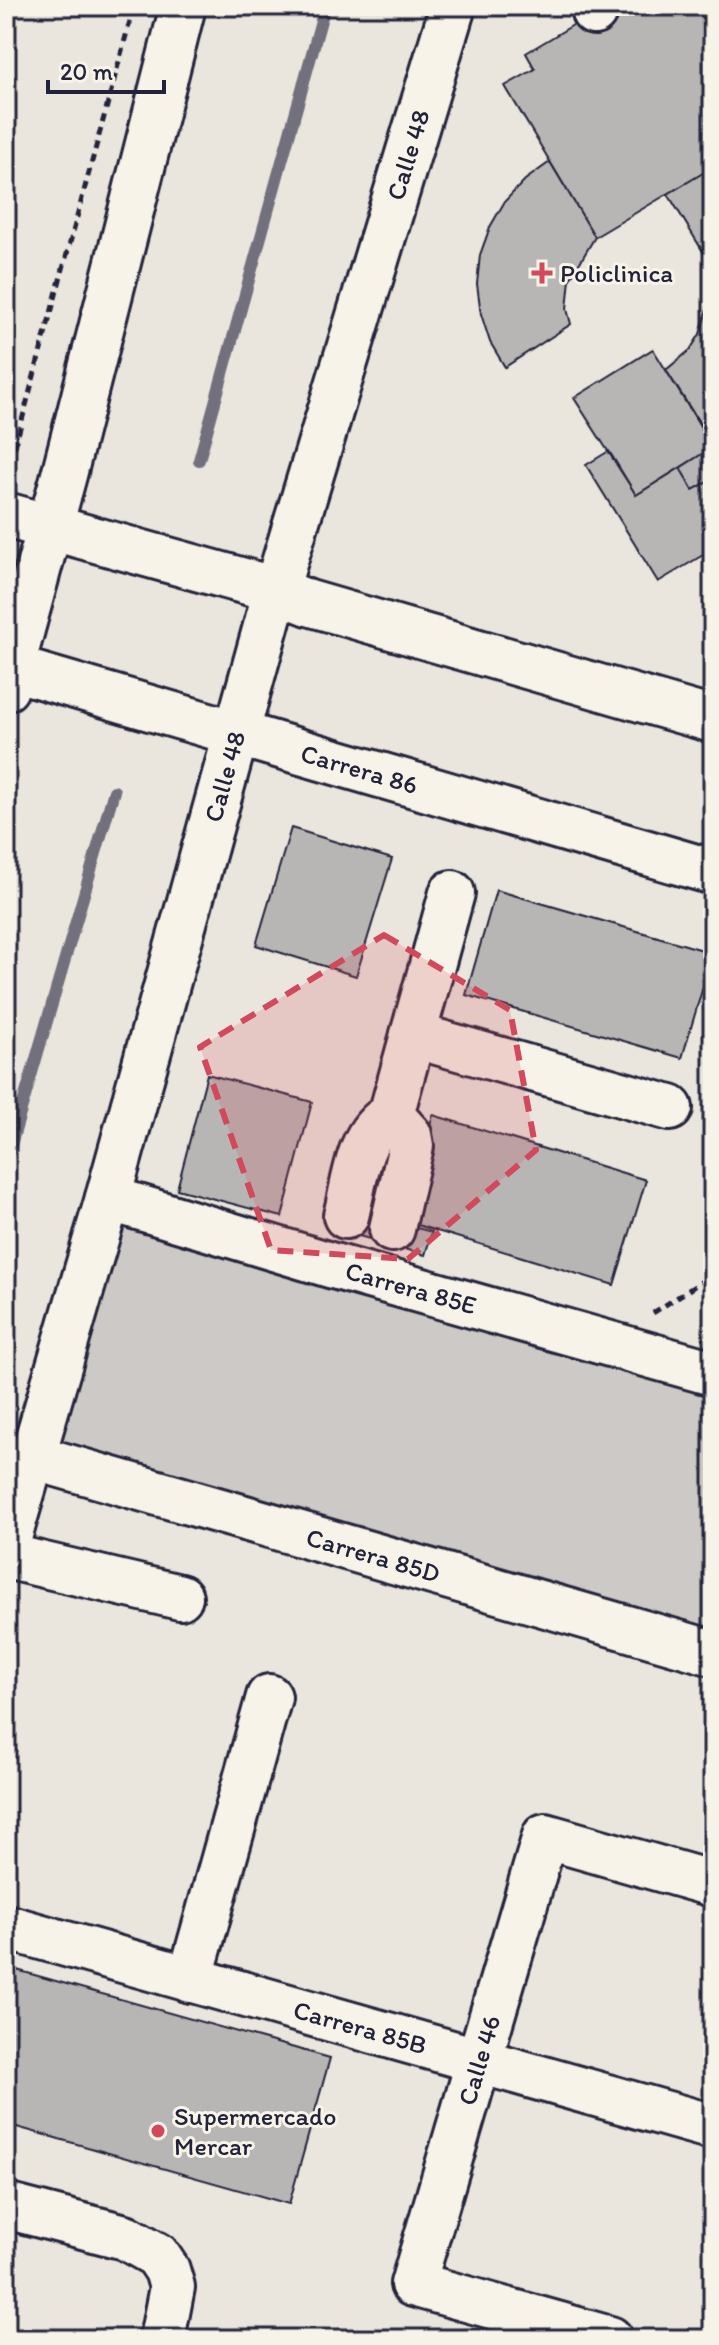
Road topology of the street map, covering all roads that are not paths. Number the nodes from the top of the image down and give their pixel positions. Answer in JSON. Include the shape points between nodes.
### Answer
{"nodes":[{"id":1,"x":183,"y":6,"type":"edge"},
{"id":2,"x":453,"y":6,"type":"edge"},
{"id":3,"x":6,"y":515,"type":"edge"},
{"id":4,"x":50,"y":529,"type":"junction"},
{"id":5,"x":276,"y":590,"type":"junction"},
{"id":6,"x":8,"y":674,"type":"edge"},
{"id":7,"x":713,"y":720,"type":"edge"},
{"id":8,"x":236,"y":733,"type":"junction"},
{"id":9,"x":713,"y":872,"type":"edge"},
{"id":10,"x":452,"y":893,"type":"dead end"},
{"id":11,"x":413,"y":1035,"type":"junction"},
{"id":12,"x":670,"y":1108,"type":"dead end"},
{"id":13,"x":391,"y":1115,"type":"junction"},
{"id":14,"x":108,"y":1198,"type":"junction"},
{"id":15,"x":339,"y":1237,"type":"junction"},
{"id":16,"x":385,"y":1250,"type":"junction"},
{"id":17,"x":713,"y":1373,"type":"edge"},
{"id":18,"x":33,"y":1457,"type":"junction"},
{"id":19,"x":6,"y":1548,"type":"edge"},
{"id":20,"x":6,"y":1556,"type":"edge"},
{"id":21,"x":180,"y":1597,"type":"dead end"},
{"id":22,"x":713,"y":1653,"type":"edge"},
{"id":23,"x":269,"y":1697,"type":"dead end"},
{"id":24,"x":713,"y":1884,"type":"edge"},
{"id":25,"x":6,"y":1927,"type":"edge"},
{"id":26,"x":190,"y":1980,"type":"junction"},
{"id":27,"x":479,"y":2061,"type":"junction"},
{"id":28,"x":713,"y":2127,"type":"edge"},
{"id":29,"x":6,"y":2206,"type":"edge"},
{"id":30,"x":162,"y":2339,"type":"edge"},
{"id":31,"x":610,"y":2339,"type":"edge"}],
"edges":[{"from":1,"to":4,"type":"street"},
{"from":2,"to":5,"type":"street","name":"Calle 48"},
{"from":3,"to":4,"type":"street"},
{"from":4,"to":5,"type":"street"},
{"from":4,"to":6,"type":"street"},
{"from":5,"to":7,"type":"street"},
{"from":5,"to":8,"type":"street","name":"Calle 48"},
{"from":6,"to":8,"type":"street","name":"Carrera 86"},
{"from":8,"to":9,"type":"street","name":"Carrera 86"},
{"from":8,"to":14,"type":"street","name":"Calle 48"},
{"from":10,"to":11,"type":"street"},
{"from":11,"to":12,"type":"street"},
{"from":11,"to":13,"type":"street"},
{"from":13,"to":15,"type":"street","via":[[365,1142]]},
{"from":13,"to":16,"type":"street","via":[[409,1135],[411,1146]]},
{"from":14,"to":15,"type":"street","name":"Carrera 85E"},
{"from":14,"to":18,"type":"street","name":"Calle 48"},
{"from":15,"to":16,"type":"street","name":"Carrera 85E"},
{"from":16,"to":17,"type":"street","name":"Carrera 85E","via":[[603,1342]]},
{"from":18,"to":19,"type":"street","name":"Calle 48"},
{"from":18,"to":22,"type":"street","name":"Carrera 85D"},
{"from":20,"to":21,"type":"street"},
{"from":23,"to":26,"type":"street"},
{"from":24,"to":27,"type":"street","name":"Calle 46","via":[[545,1836]]},
{"from":25,"to":26,"type":"street","name":"Carrera 85B"},
{"from":26,"to":27,"type":"street","name":"Carrera 85B"},
{"from":27,"to":28,"type":"street","name":"Carrera 85B"},
{"from":27,"to":31,"type":"street","name":"Calle 46","via":[[413,2284]]},
{"from":29,"to":30,"type":"street","via":[[125,2237],[157,2255],[172,2287]]}]}
